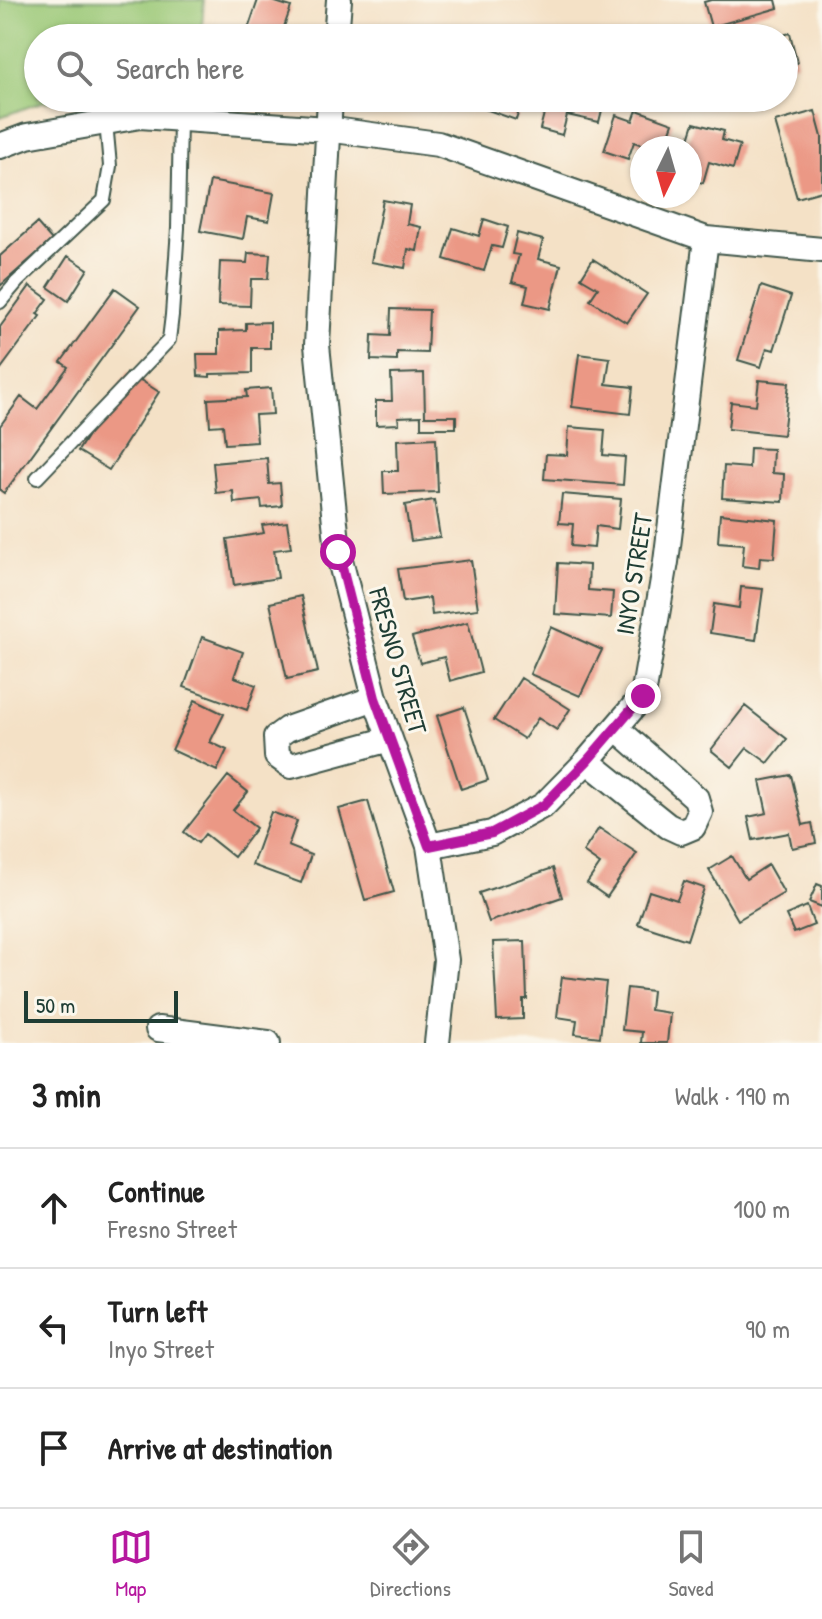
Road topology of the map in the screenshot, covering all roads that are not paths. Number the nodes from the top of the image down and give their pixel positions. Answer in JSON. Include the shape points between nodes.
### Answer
{"nodes":[{"id":1,"x":339,"y":0,"type":"edge"},
{"id":2,"x":337,"y":24,"type":"edge"},
{"id":3,"x":329,"y":112,"type":"edge"},
{"id":4,"x":180,"y":119,"type":"junction"},
{"id":5,"x":106,"y":122,"type":"junction"},
{"id":6,"x":327,"y":129,"type":"junction"},
{"id":7,"x":0,"y":146,"type":"edge"},
{"id":8,"x":706,"y":239,"type":"junction"},
{"id":9,"x":822,"y":250,"type":"edge"},
{"id":10,"x":0,"y":302,"type":"edge"},
{"id":11,"x":37,"y":478,"type":"dead end"},
{"id":12,"x":375,"y":698,"type":"junction"},
{"id":13,"x":616,"y":728,"type":"junction"},
{"id":14,"x":390,"y":739,"type":"junction"},
{"id":15,"x":587,"y":761,"type":"junction"},
{"id":16,"x":429,"y":846,"type":"junction"},
{"id":17,"x":158,"y":1029,"type":"dead end"},
{"id":18,"x":268,"y":1043,"type":"edge"},
{"id":19,"x":437,"y":1043,"type":"edge"}],
"edges":[{"from":1,"to":2,"type":"street"},
{"from":3,"to":6,"type":"street","name":"FRESNO STREET"},
{"from":4,"to":5,"type":"street","via":[[140,116]]},
{"from":4,"to":6,"type":"street"},
{"from":4,"to":11,"type":"lane","via":[[169,340]]},
{"from":5,"to":7,"type":"street"},
{"from":5,"to":10,"type":"lane","via":[[110,166],[104,200]]},
{"from":6,"to":8,"type":"street","via":[[438,144]]},
{"from":6,"to":12,"type":"street","name":"FRESNO STREET","via":[[317,345],[338,552]]},
{"from":8,"to":9,"type":"street"},
{"from":8,"to":13,"type":"street","name":"INYO STREET","via":[[666,562],[643,696]]},
{"from":12,"to":14,"type":"street","name":"FRESNO STREET"},
{"from":12,"to":14,"type":"street","via":[[287,729],[276,737],[277,756],[291,766]]},
{"from":13,"to":15,"type":"street","name":"INYO STREET"},
{"from":13,"to":15,"type":"street","via":[[696,798],[700,812],[693,827],[681,832],[668,826]]},
{"from":14,"to":16,"type":"street","name":"FRESNO STREET"},
{"from":15,"to":16,"type":"street","name":"INYO STREET","via":[[544,805],[492,833]]},
{"from":16,"to":19,"type":"street","name":"FRESNO STREET","via":[[446,960]]},
{"from":17,"to":18,"type":"street"}]}
